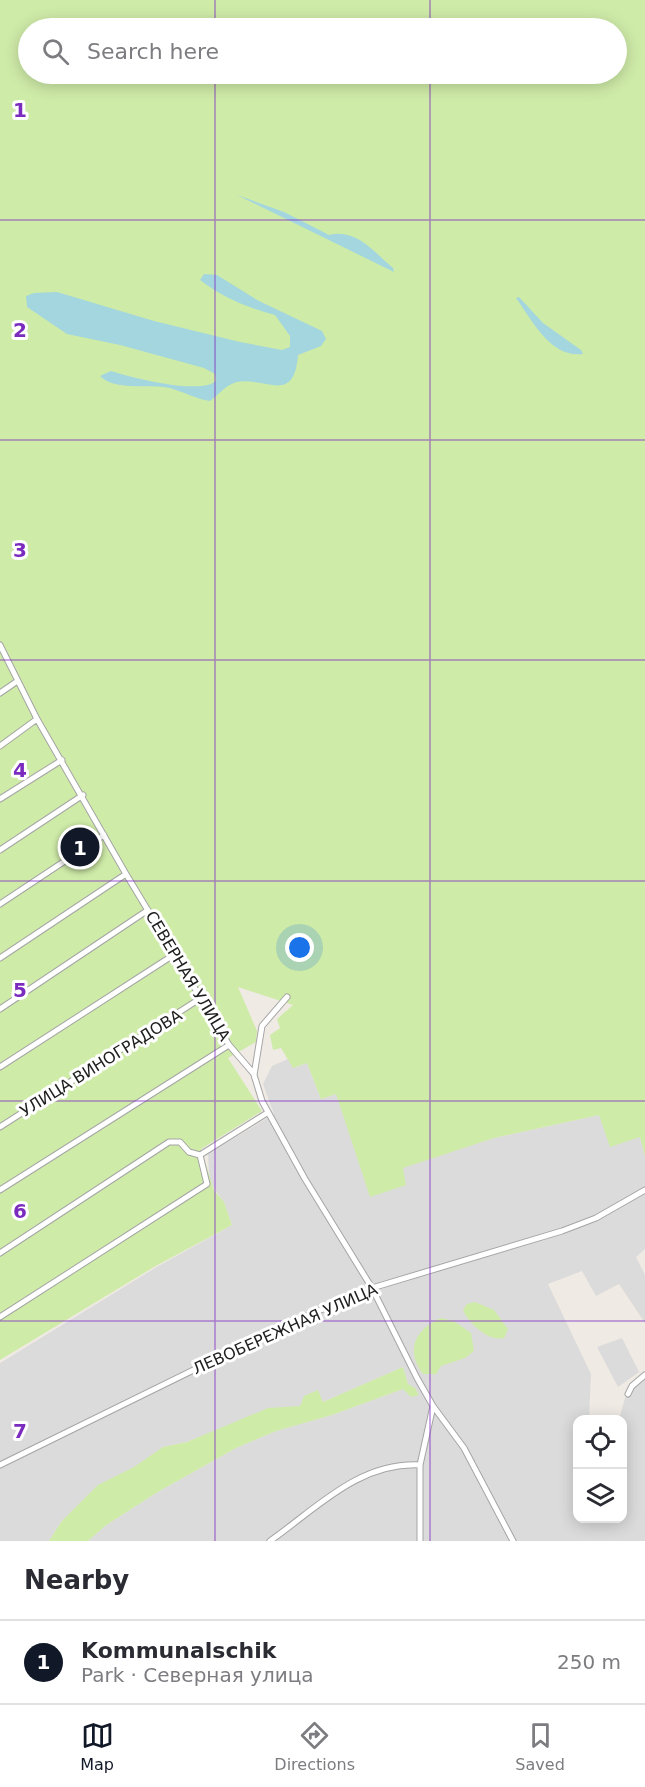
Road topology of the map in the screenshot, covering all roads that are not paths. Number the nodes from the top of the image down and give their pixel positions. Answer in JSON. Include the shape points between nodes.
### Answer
{"nodes":[{"id":1,"x":0,"y":645,"type":"edge"},
{"id":2,"x":16,"y":682,"type":"junction"},
{"id":3,"x":0,"y":693,"type":"edge"},
{"id":4,"x":37,"y":719,"type":"junction"},
{"id":5,"x":0,"y":746,"type":"edge"},
{"id":6,"x":62,"y":760,"type":"junction"},
{"id":7,"x":83,"y":795,"type":"junction"},
{"id":8,"x":0,"y":799,"type":"edge"},
{"id":9,"x":104,"y":835,"type":"junction"},
{"id":10,"x":0,"y":850,"type":"edge"},
{"id":11,"x":126,"y":874,"type":"junction"},
{"id":12,"x":0,"y":904,"type":"edge"},
{"id":13,"x":148,"y":910,"type":"junction"},
{"id":14,"x":175,"y":954,"type":"junction"},
{"id":15,"x":0,"y":958,"type":"edge"},
{"id":16,"x":287,"y":997,"type":"dead end"},
{"id":17,"x":201,"y":998,"type":"junction"},
{"id":18,"x":0,"y":1009,"type":"edge"},
{"id":19,"x":229,"y":1045,"type":"junction"},
{"id":20,"x":0,"y":1067,"type":"edge"},
{"id":21,"x":254,"y":1075,"type":"junction"},
{"id":22,"x":267,"y":1113,"type":"junction"},
{"id":23,"x":0,"y":1127,"type":"edge"},
{"id":24,"x":200,"y":1155,"type":"junction"},
{"id":25,"x":0,"y":1190,"type":"edge"},
{"id":26,"x":645,"y":1190,"type":"edge"},
{"id":27,"x":0,"y":1253,"type":"edge"},
{"id":28,"x":372,"y":1288,"type":"junction"},
{"id":29,"x":0,"y":1317,"type":"edge"},
{"id":30,"x":645,"y":1375,"type":"edge"},
{"id":31,"x":628,"y":1394,"type":"dead end"},
{"id":32,"x":433,"y":1406,"type":"junction"},
{"id":33,"x":0,"y":1465,"type":"edge"},
{"id":34,"x":420,"y":1465,"type":"junction"},
{"id":35,"x":270,"y":1541,"type":"edge"},
{"id":36,"x":420,"y":1541,"type":"edge"},
{"id":37,"x":513,"y":1541,"type":"edge"}],
"edges":[{"from":1,"to":2,"type":"street","name":"СЕВЕРНАЯ УЛИЦА"},
{"from":2,"to":3,"type":"street"},
{"from":2,"to":4,"type":"street","name":"СЕВЕРНАЯ УЛИЦА"},
{"from":4,"to":5,"type":"street"},
{"from":4,"to":6,"type":"street","name":"СЕВЕРНАЯ УЛИЦА"},
{"from":6,"to":7,"type":"street","name":"СЕВЕРНАЯ УЛИЦА"},
{"from":6,"to":8,"type":"street"},
{"from":7,"to":9,"type":"street","name":"СЕВЕРНАЯ УЛИЦА"},
{"from":7,"to":10,"type":"street"},
{"from":9,"to":11,"type":"street","name":"СЕВЕРНАЯ УЛИЦА"},
{"from":9,"to":12,"type":"street"},
{"from":11,"to":13,"type":"street","name":"СЕВЕРНАЯ УЛИЦА"},
{"from":11,"to":15,"type":"street"},
{"from":13,"to":14,"type":"street","name":"СЕВЕРНАЯ УЛИЦА"},
{"from":13,"to":18,"type":"street"},
{"from":14,"to":17,"type":"street","name":"СЕВЕРНАЯ УЛИЦА"},
{"from":14,"to":20,"type":"street"},
{"from":16,"to":21,"type":"street","via":[[262,1026]]},
{"from":17,"to":19,"type":"street","name":"СЕВЕРНАЯ УЛИЦА"},
{"from":17,"to":23,"type":"street","name":"УЛИЦА ВИНОГРАДОВА"},
{"from":19,"to":21,"type":"street","name":"СЕВЕРНАЯ УЛИЦА"},
{"from":19,"to":25,"type":"street"},
{"from":21,"to":22,"type":"street"},
{"from":22,"to":24,"type":"street"},
{"from":22,"to":28,"type":"street"},
{"from":24,"to":27,"type":"street","via":[[189,1152],[180,1142],[169,1142]]},
{"from":24,"to":29,"type":"street","via":[[207,1184]]},
{"from":26,"to":28,"type":"street","name":"ЛЕВОБЕРЕЖНАЯ УЛИЦА","via":[[562,1232]]},
{"from":28,"to":32,"type":"street"},
{"from":28,"to":33,"type":"street","name":"ЛЕВОБЕРЕЖНАЯ УЛИЦА","via":[[280,1327]]},
{"from":30,"to":31,"type":"street"},
{"from":32,"to":34,"type":"street"},
{"from":32,"to":37,"type":"street","via":[[464,1448]]},
{"from":34,"to":35,"type":"street","via":[[401,1464],[365,1474]]},
{"from":34,"to":36,"type":"street"}]}
